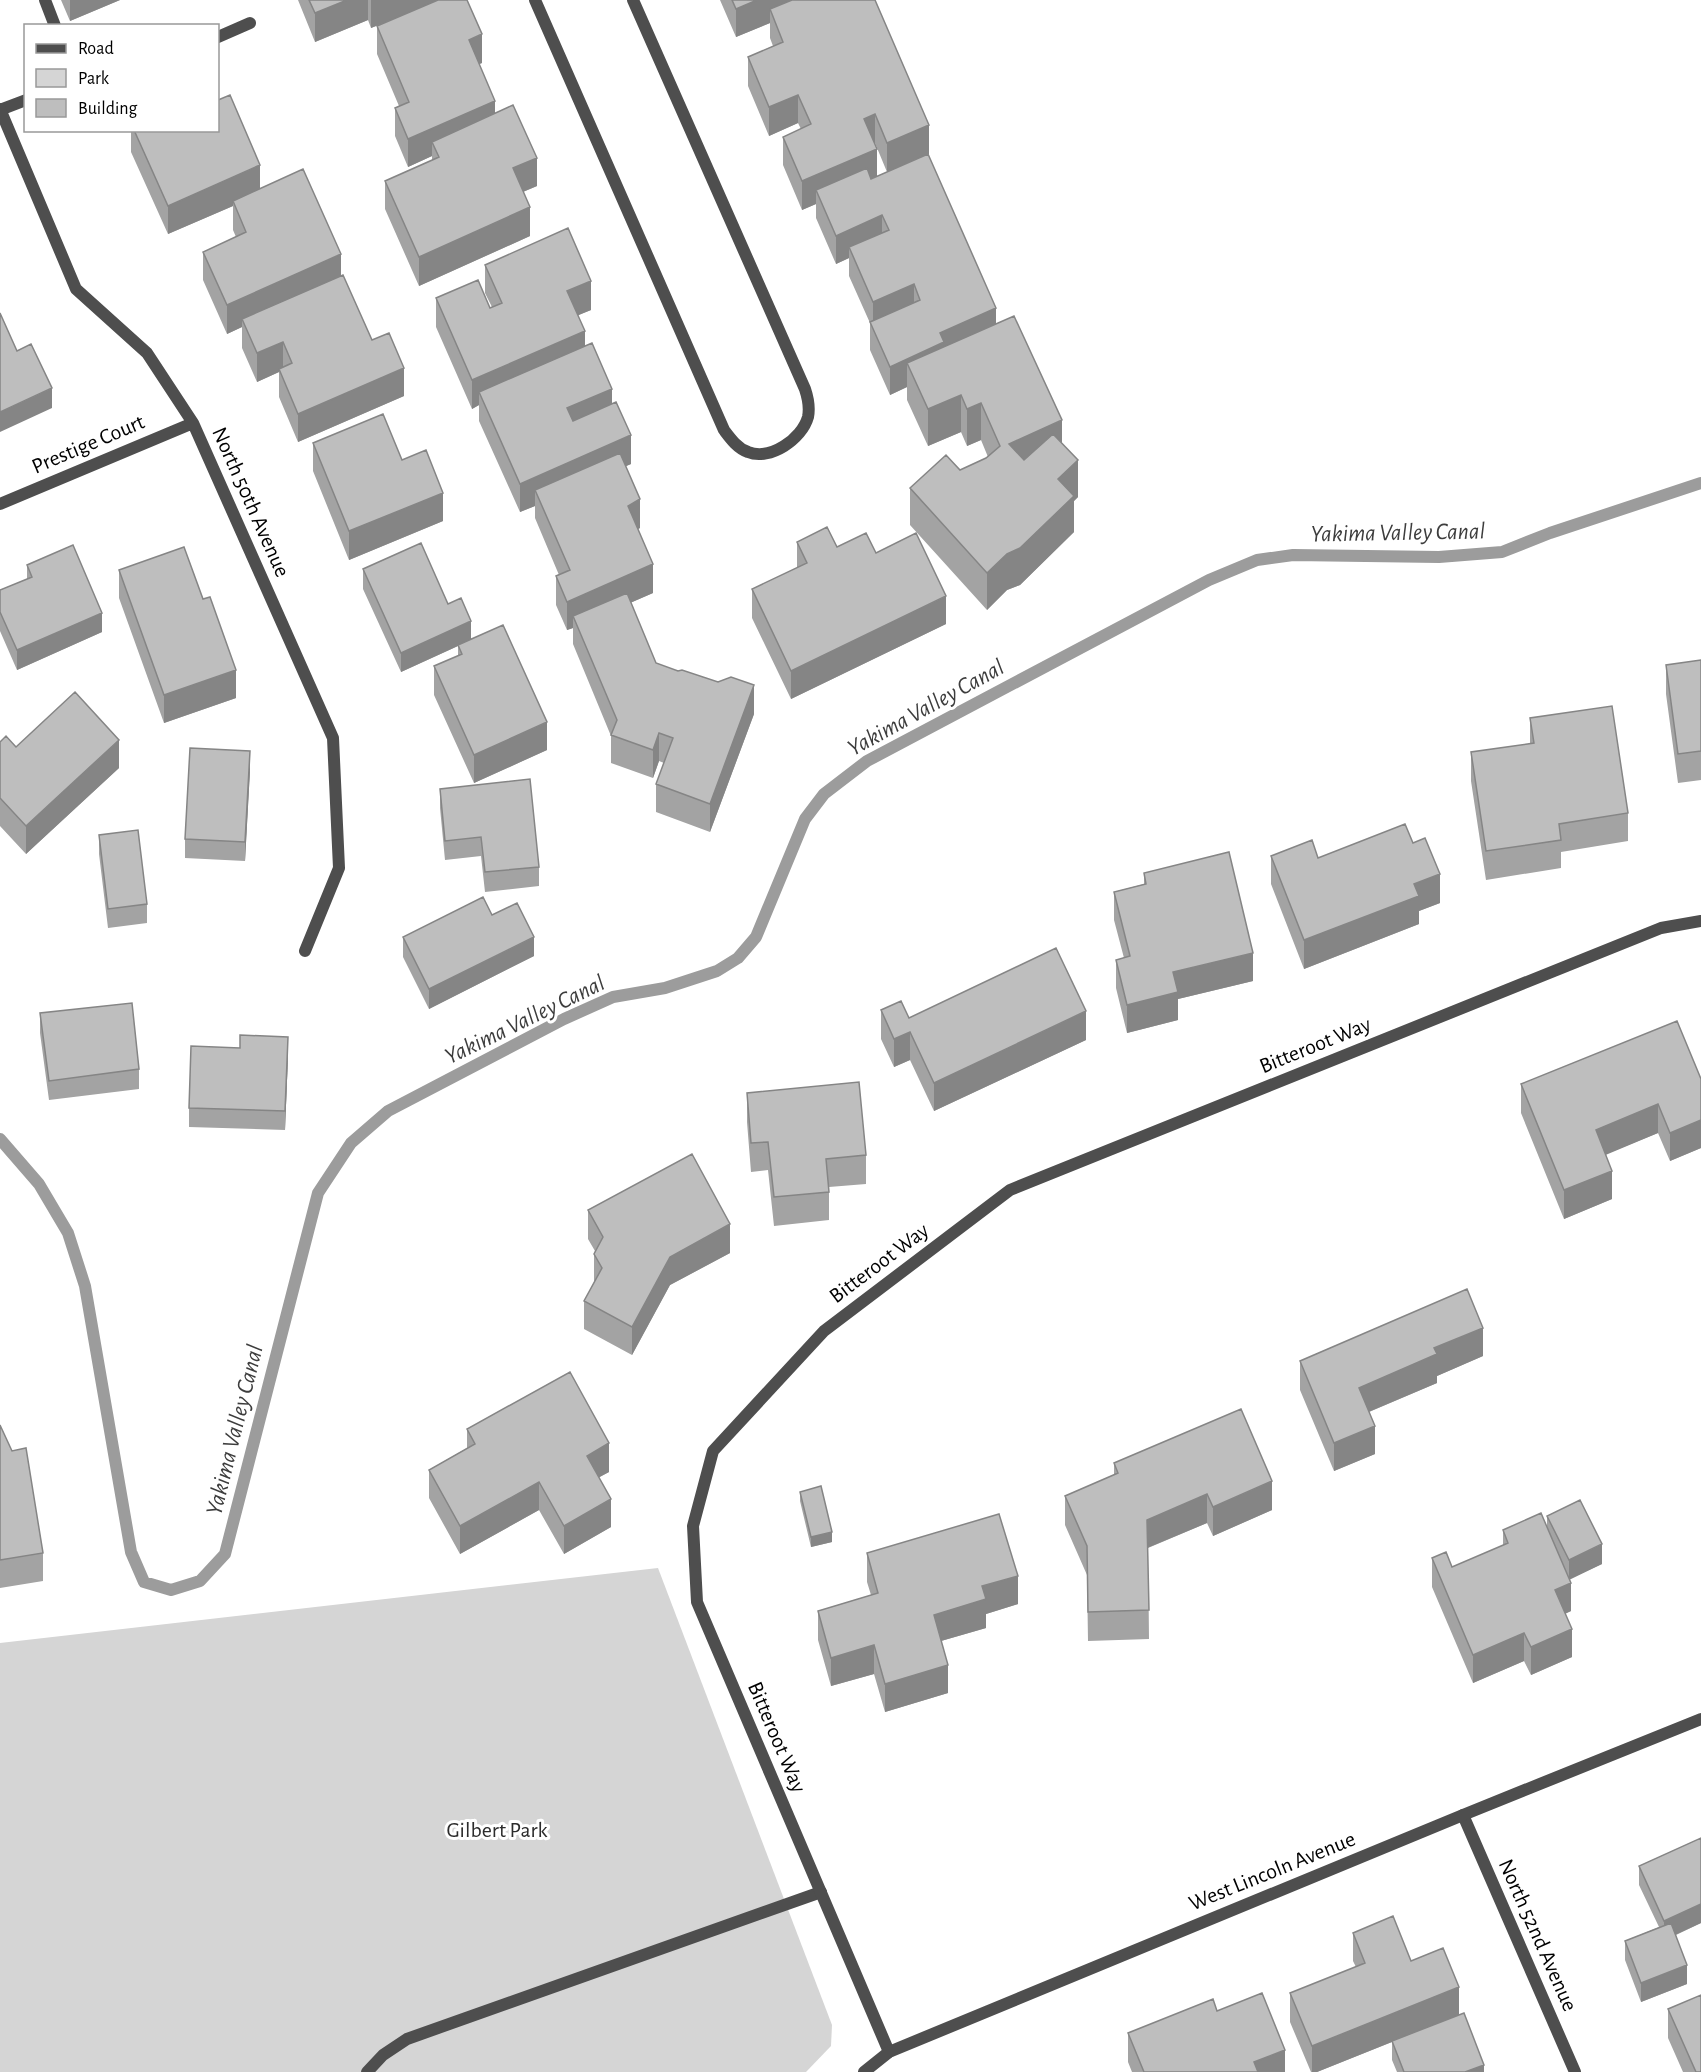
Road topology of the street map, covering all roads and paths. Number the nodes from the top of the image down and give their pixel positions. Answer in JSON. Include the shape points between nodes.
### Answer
{"nodes":[{"id":1,"x":45,"y":0,"type":"edge"},
{"id":2,"x":535,"y":0,"type":"edge"},
{"id":3,"x":633,"y":0,"type":"edge"},
{"id":4,"x":250,"y":23,"type":"dead end"},
{"id":5,"x":54,"y":24,"type":"edge"},
{"id":6,"x":219,"y":37,"type":"edge"},
{"id":7,"x":24,"y":101,"type":"edge"},
{"id":8,"x":0,"y":110,"type":"edge"},
{"id":9,"x":193,"y":423,"type":"junction"},
{"id":10,"x":0,"y":504,"type":"edge"},
{"id":11,"x":1701,"y":921,"type":"edge"},
{"id":12,"x":305,"y":951,"type":"dead end"},
{"id":13,"x":1701,"y":1719,"type":"edge"},
{"id":14,"x":1463,"y":1815,"type":"junction"},
{"id":15,"x":821,"y":1892,"type":"junction"},
{"id":16,"x":889,"y":2052,"type":"junction"},
{"id":17,"x":367,"y":2072,"type":"edge"},
{"id":18,"x":864,"y":2072,"type":"edge"},
{"id":19,"x":1575,"y":2072,"type":"edge"}],
"edges":[{"from":1,"to":5,"type":"street"},
{"from":2,"to":3,"type":"street","via":[[724,430],[748,453],[780,449],[798,434],[808,418],[805,389]]},
{"from":4,"to":6,"type":"street"},
{"from":7,"to":8,"type":"street"},
{"from":8,"to":9,"type":"street","name":"North 50th Avenue","via":[[76,289],[147,353]]},
{"from":9,"to":10,"type":"street","name":"Prestige Court"},
{"from":9,"to":12,"type":"street","name":"North 50th Avenue","via":[[333,738],[339,868]]},
{"from":11,"to":15,"type":"street","name":"Bitteroot Way","via":[[1661,928],[1010,1190],[824,1331],[713,1451],[693,1526],[697,1602]]},
{"from":13,"to":14,"type":"street","name":"West Lincoln Avenue"},
{"from":14,"to":16,"type":"street","name":"West Lincoln Avenue"},
{"from":14,"to":19,"type":"street","name":"North 52nd Avenue"},
{"from":15,"to":16,"type":"street","name":"Bitteroot Way"},
{"from":15,"to":17,"type":"street","via":[[407,2039]]},
{"from":16,"to":18,"type":"street","name":"West Lincoln Avenue"}]}
